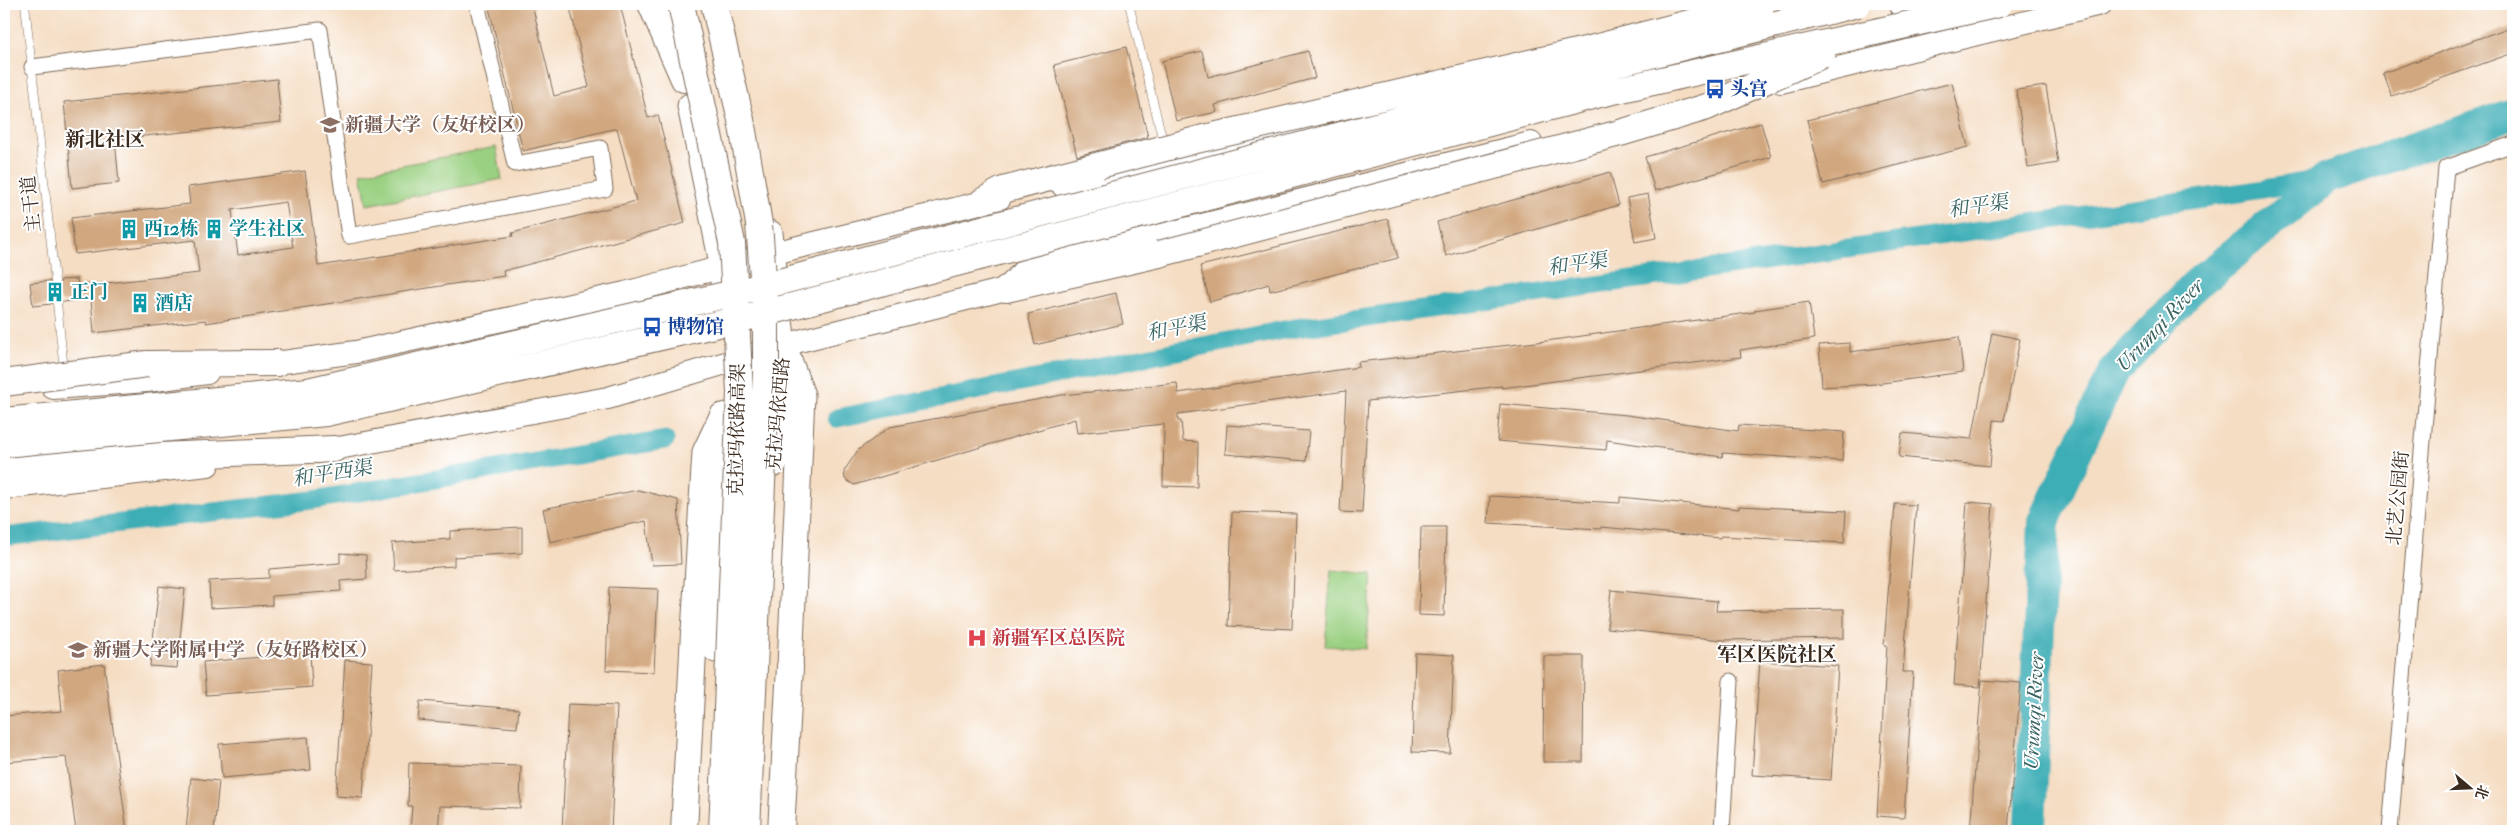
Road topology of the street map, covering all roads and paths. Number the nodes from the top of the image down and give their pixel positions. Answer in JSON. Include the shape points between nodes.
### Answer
{"nodes":[{"id":1,"x":25,"y":4,"type":"edge"},
{"id":2,"x":477,"y":4,"type":"edge"},
{"id":3,"x":651,"y":4,"type":"edge"},
{"id":4,"x":668,"y":4,"type":"edge"},
{"id":5,"x":681,"y":4,"type":"edge"},
{"id":6,"x":713,"y":4,"type":"edge"},
{"id":7,"x":1129,"y":4,"type":"edge"},
{"id":8,"x":1738,"y":4,"type":"edge"},
{"id":9,"x":1762,"y":4,"type":"edge"},
{"id":10,"x":1801,"y":4,"type":"edge"},
{"id":11,"x":1897,"y":4,"type":"edge"},
{"id":12,"x":1999,"y":4,"type":"edge"},
{"id":13,"x":2100,"y":4,"type":"edge"},
{"id":14,"x":1854,"y":5,"type":"edge"},
{"id":15,"x":1872,"y":32,"type":"junction"},
{"id":16,"x":1911,"y":50,"type":"junction"},
{"id":17,"x":32,"y":67,"type":"junction"},
{"id":18,"x":684,"y":80,"type":"junction"},
{"id":19,"x":2513,"y":144,"type":"edge"},
{"id":20,"x":1169,"y":166,"type":"junction"},
{"id":21,"x":983,"y":201,"type":"junction"},
{"id":22,"x":774,"y":255,"type":"junction"},
{"id":23,"x":723,"y":268,"type":"junction"},
{"id":24,"x":56,"y":281,"type":"dead end"},
{"id":25,"x":1006,"y":289,"type":"junction"},
{"id":26,"x":58,"y":303,"type":"dead end"},
{"id":27,"x":783,"y":346,"type":"junction"},
{"id":28,"x":278,"y":363,"type":"junction"},
{"id":29,"x":727,"y":364,"type":"junction"},
{"id":30,"x":4,"y":383,"type":"edge"},
{"id":31,"x":65,"y":387,"type":"junction"},
{"id":32,"x":4,"y":393,"type":"edge"},
{"id":33,"x":728,"y":405,"type":"junction"},
{"id":34,"x":4,"y":420,"type":"edge"},
{"id":35,"x":4,"y":444,"type":"edge"},
{"id":36,"x":334,"y":450,"type":"junction"},
{"id":37,"x":4,"y":466,"type":"edge"},
{"id":38,"x":4,"y":488,"type":"edge"},
{"id":39,"x":694,"y":632,"type":"joint"},
{"id":40,"x":790,"y":667,"type":"joint"},
{"id":41,"x":1731,"y":681,"type":"dead end"},
{"id":42,"x":684,"y":831,"type":"edge"},
{"id":43,"x":709,"y":831,"type":"edge"},
{"id":44,"x":722,"y":831,"type":"edge"},
{"id":45,"x":747,"y":831,"type":"edge"},
{"id":46,"x":757,"y":831,"type":"edge"},
{"id":47,"x":781,"y":831,"type":"edge"},
{"id":48,"x":1722,"y":831,"type":"edge"},
{"id":49,"x":2390,"y":831,"type":"edge"}],
"edges":[{"from":1,"to":17,"type":"lane","name":"主干道"},
{"from":2,"to":17,"type":"street","via":[[515,164],[600,148],[604,189],[348,236],[320,30]]},
{"from":3,"to":18,"type":"highway"},
{"from":4,"to":18,"type":"main road"},
{"from":5,"to":44,"type":"highway","name":"克拉玛依路高架","bridge":true,"via":[[732,244],[740,392]]},
{"from":6,"to":22,"type":"main road","name":"克拉玛依西路","via":[[760,183]]},
{"from":6,"to":45,"type":"highway","name":"克拉玛依路高架","bridge":true,"via":[[741,120],[759,224],[766,316],[766,390]]},
{"from":7,"to":20,"type":"lane"},
{"from":8,"to":20,"type":"main road"},
{"from":9,"to":21,"type":"highway","bridge":true,"via":[[1590,49],[1196,140],[1003,190]]},
{"from":10,"to":14,"type":"highway","bridge":true},
{"from":11,"to":16,"type":"street"},
{"from":12,"to":15,"type":"highway","bridge":true},
{"from":13,"to":16,"type":"main road"},
{"from":14,"to":34,"type":"highway","bridge":true,"via":[[1586,71],[760,287],[308,391]]},
{"from":15,"to":25,"type":"highway","bridge":true,"via":[[1708,107],[1159,254]]},
{"from":15,"to":35,"type":"highway","bridge":true,"via":[[1604,93],[762,314],[326,413]]},
{"from":16,"to":25,"type":"main road","via":[[1025,270]]},
{"from":17,"to":24,"type":"lane","name":"主干道"},
{"from":18,"to":23,"type":"main road"},
{"from":19,"to":49,"type":"street","name":"北艺公园街","via":[[2446,168]]},
{"from":20,"to":21,"type":"main road"},
{"from":21,"to":22,"type":"main road"},
{"from":22,"to":23,"type":"main road"},
{"from":22,"to":27,"type":"main road","name":"克拉玛依西路"},
{"from":23,"to":28,"type":"main road","via":[[626,293],[356,352]]},
{"from":23,"to":29,"type":"main road"},
{"from":25,"to":27,"type":"main road"},
{"from":26,"to":31,"type":"lane"},
{"from":27,"to":29,"type":"main road"},
{"from":27,"to":40,"type":"main road","via":[[802,395]]},
{"from":27,"to":46,"type":"main road","name":"克拉玛依西路","via":[[769,514]]},
{"from":28,"to":30,"type":"highway","bridge":true,"via":[[147,364]]},
{"from":28,"to":31,"type":"main road","via":[[147,381]]},
{"from":29,"to":33,"type":"main road"},
{"from":29,"to":36,"type":"main road","via":[[608,398]]},
{"from":31,"to":32,"type":"main road"},
{"from":33,"to":39,"type":"main road","via":[[705,452]]},
{"from":33,"to":43,"type":"main road"},
{"from":36,"to":37,"type":"highway"},
{"from":36,"to":38,"type":"main road"},
{"from":39,"to":42,"type":"highway"},
{"from":40,"to":47,"type":"highway"},
{"from":41,"to":48,"type":"street"}]}
